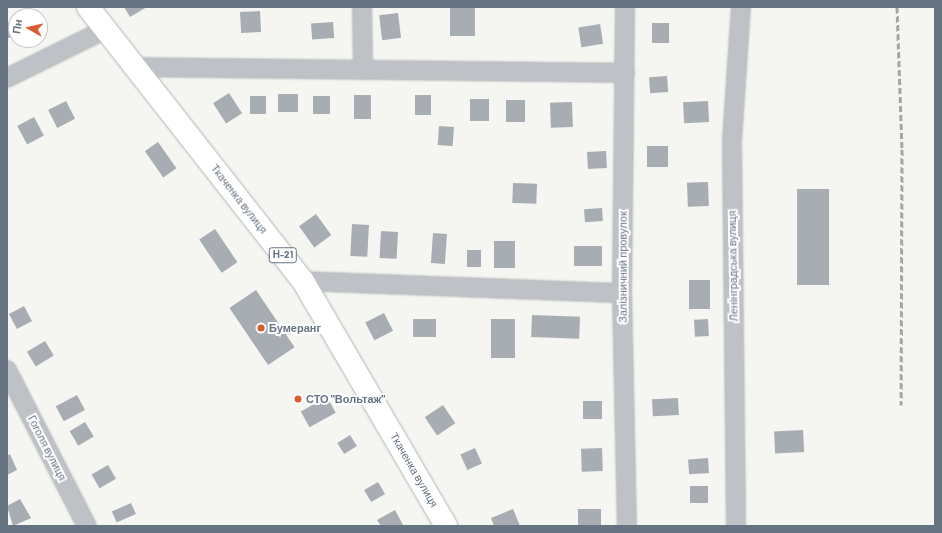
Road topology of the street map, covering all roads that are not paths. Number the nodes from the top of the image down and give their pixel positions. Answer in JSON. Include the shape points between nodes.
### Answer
{"nodes":[{"id":1,"x":88,"y":7,"type":"edge"},
{"id":2,"x":362,"y":7,"type":"edge"},
{"id":3,"x":625,"y":7,"type":"edge"},
{"id":4,"x":741,"y":7,"type":"edge"},
{"id":5,"x":106,"y":30,"type":"junction"},
{"id":6,"x":136,"y":67,"type":"junction"},
{"id":7,"x":364,"y":70,"type":"junction"},
{"id":8,"x":625,"y":73,"type":"junction"},
{"id":9,"x":7,"y":78,"type":"edge"},
{"id":10,"x":303,"y":281,"type":"junction"},
{"id":11,"x":622,"y":293,"type":"junction"},
{"id":12,"x":7,"y":370,"type":"edge"},
{"id":13,"x":87,"y":526,"type":"edge"},
{"id":14,"x":446,"y":526,"type":"edge"},
{"id":15,"x":627,"y":526,"type":"edge"},
{"id":16,"x":736,"y":526,"type":"edge"}],
"edges":[{"from":1,"to":5,"type":"main road","name":"Ткаченка вулиця","number":"Н-21"},
{"from":2,"to":7,"type":"street"},
{"from":3,"to":8,"type":"street","name":"Залізничний провулок"},
{"from":4,"to":16,"type":"street","name":"Ленінградська вулиця","via":[[732,141]]},
{"from":5,"to":6,"type":"main road","name":"Ткаченка вулиця","number":"Н-21"},
{"from":5,"to":9,"type":"street"},
{"from":6,"to":7,"type":"street"},
{"from":6,"to":10,"type":"main road","name":"Ткаченка вулиця","number":"Н-21"},
{"from":7,"to":8,"type":"street"},
{"from":8,"to":11,"type":"street","name":"Залізничний провулок"},
{"from":10,"to":11,"type":"street"},
{"from":10,"to":14,"type":"main road","name":"Ткаченка вулиця","number":"Н-21"},
{"from":11,"to":15,"type":"street","name":"Залізничний провулок"},
{"from":12,"to":13,"type":"street","name":"Гоголя вулиця"}]}
